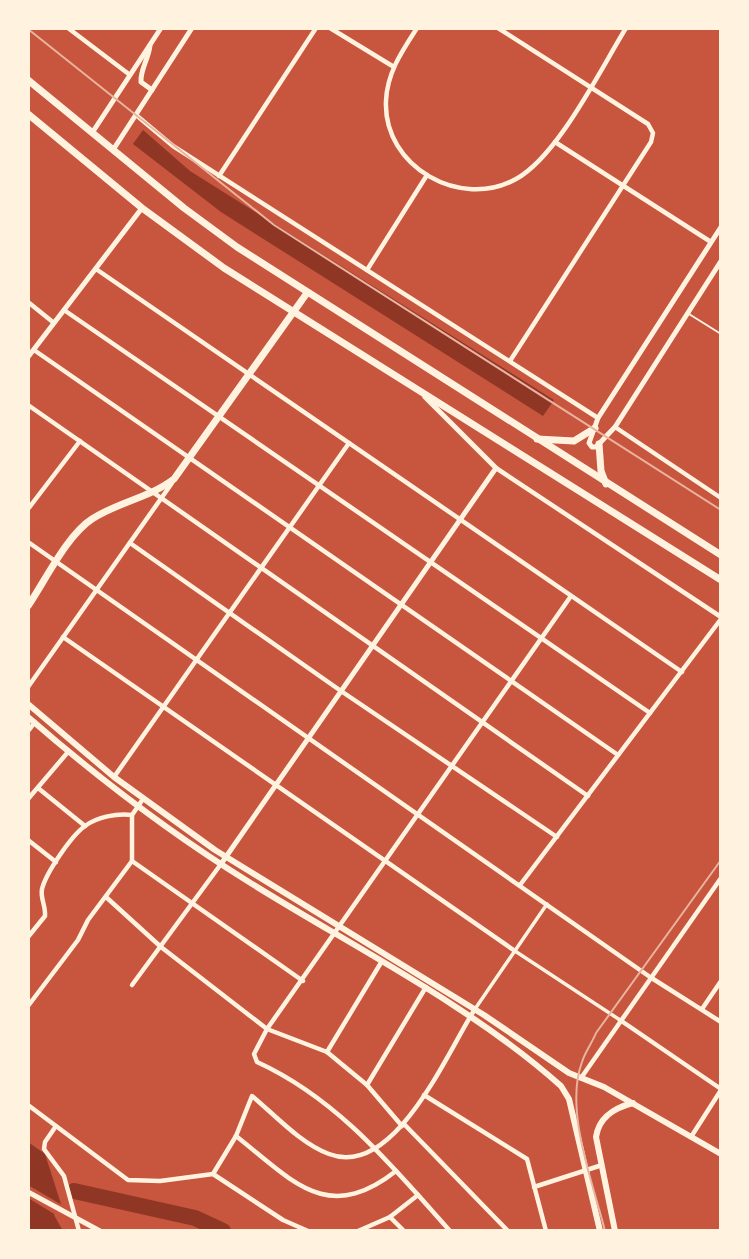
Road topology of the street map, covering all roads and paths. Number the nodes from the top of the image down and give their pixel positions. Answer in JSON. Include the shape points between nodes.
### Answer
{"nodes":[{"id":1,"x":68,"y":28,"type":"edge"},
{"id":2,"x":161,"y":28,"type":"edge"},
{"id":3,"x":192,"y":28,"type":"edge"},
{"id":4,"x":316,"y":28,"type":"edge"},
{"id":5,"x":330,"y":28,"type":"edge"},
{"id":6,"x":417,"y":28,"type":"edge"},
{"id":7,"x":498,"y":28,"type":"edge"},
{"id":8,"x":626,"y":28,"type":"edge"},
{"id":9,"x":151,"y":44,"type":"junction"},
{"id":10,"x":394,"y":67,"type":"junction"},
{"id":11,"x":130,"y":75,"type":"junction"},
{"id":12,"x":28,"y":80,"type":"edge"},
{"id":13,"x":589,"y":86,"type":"junction"},
{"id":14,"x":152,"y":90,"type":"junction"},
{"id":15,"x":28,"y":114,"type":"edge"},
{"id":16,"x":136,"y":115,"type":"junction"},
{"id":17,"x":92,"y":132,"type":"junction"},
{"id":18,"x":555,"y":142,"type":"junction"},
{"id":19,"x":113,"y":150,"type":"junction"},
{"id":20,"x":427,"y":175,"type":"junction"},
{"id":21,"x":219,"y":176,"type":"junction"},
{"id":22,"x":623,"y":186,"type":"junction"},
{"id":23,"x":142,"y":208,"type":"junction"},
{"id":24,"x":721,"y":227,"type":"edge"},
{"id":25,"x":711,"y":242,"type":"junction"},
{"id":26,"x":721,"y":261,"type":"edge"},
{"id":27,"x":96,"y":269,"type":"junction"},
{"id":28,"x":367,"y":270,"type":"junction"},
{"id":29,"x":307,"y":293,"type":"junction"},
{"id":30,"x":28,"y":302,"type":"edge"},
{"id":31,"x":64,"y":310,"type":"junction"},
{"id":32,"x":294,"y":311,"type":"junction"},
{"id":33,"x":688,"y":313,"type":"junction"},
{"id":34,"x":54,"y":323,"type":"junction"},
{"id":35,"x":721,"y":334,"type":"edge"},
{"id":36,"x":33,"y":350,"type":"junction"},
{"id":37,"x":28,"y":357,"type":"edge"},
{"id":38,"x":510,"y":361,"type":"junction"},
{"id":39,"x":249,"y":373,"type":"junction"},
{"id":40,"x":418,"y":390,"type":"junction"},
{"id":41,"x":28,"y":405,"type":"edge"},
{"id":42,"x":220,"y":416,"type":"junction"},
{"id":43,"x":598,"y":418,"type":"junction"},
{"id":44,"x":615,"y":427,"type":"junction"},
{"id":45,"x":595,"y":428,"type":"junction"},
{"id":46,"x":534,"y":438,"type":"junction"},
{"id":47,"x":80,"y":441,"type":"junction"},
{"id":48,"x":349,"y":443,"type":"junction"},
{"id":49,"x":599,"y":444,"type":"junction"},
{"id":50,"x":189,"y":458,"type":"junction"},
{"id":51,"x":496,"y":468,"type":"junction"},
{"id":52,"x":174,"y":479,"type":"junction"},
{"id":53,"x":319,"y":485,"type":"junction"},
{"id":54,"x":607,"y":485,"type":"junction"},
{"id":55,"x":153,"y":493,"type":"junction"},
{"id":56,"x":161,"y":498,"type":"junction"},
{"id":57,"x":721,"y":498,"type":"edge"},
{"id":58,"x":28,"y":509,"type":"edge"},
{"id":59,"x":460,"y":520,"type":"junction"},
{"id":60,"x":290,"y":527,"type":"junction"},
{"id":61,"x":28,"y":542,"type":"edge"},
{"id":62,"x":130,"y":542,"type":"junction"},
{"id":63,"x":721,"y":555,"type":"edge"},
{"id":64,"x":57,"y":562,"type":"junction"},
{"id":65,"x":431,"y":562,"type":"junction"},
{"id":66,"x":261,"y":569,"type":"junction"},
{"id":67,"x":721,"y":580,"type":"edge"},
{"id":68,"x":96,"y":590,"type":"junction"},
{"id":69,"x":571,"y":596,"type":"junction"},
{"id":70,"x":402,"y":604,"type":"junction"},
{"id":71,"x":28,"y":606,"type":"edge"},
{"id":72,"x":230,"y":613,"type":"junction"},
{"id":73,"x":721,"y":618,"type":"edge"},
{"id":74,"x":63,"y":637,"type":"junction"},
{"id":75,"x":542,"y":639,"type":"junction"},
{"id":76,"x":373,"y":646,"type":"junction"},
{"id":77,"x":198,"y":660,"type":"junction"},
{"id":78,"x":682,"y":672,"type":"junction"},
{"id":79,"x":513,"y":681,"type":"junction"},
{"id":80,"x":28,"y":687,"type":"edge"},
{"id":81,"x":341,"y":691,"type":"junction"},
{"id":82,"x":28,"y":704,"type":"edge"},
{"id":83,"x":163,"y":708,"type":"junction"},
{"id":84,"x":650,"y":713,"type":"junction"},
{"id":85,"x":28,"y":716,"type":"edge"},
{"id":86,"x":35,"y":722,"type":"junction"},
{"id":87,"x":483,"y":723,"type":"junction"},
{"id":88,"x":28,"y":731,"type":"edge"},
{"id":89,"x":309,"y":738,"type":"junction"},
{"id":90,"x":68,"y":752,"type":"junction"},
{"id":91,"x":618,"y":755,"type":"junction"},
{"id":92,"x":453,"y":766,"type":"junction"},
{"id":93,"x":114,"y":777,"type":"junction"},
{"id":94,"x":277,"y":784,"type":"junction"},
{"id":95,"x":38,"y":788,"type":"junction"},
{"id":96,"x":588,"y":796,"type":"junction"},
{"id":97,"x":28,"y":799,"type":"edge"},
{"id":98,"x":143,"y":799,"type":"junction"},
{"id":99,"x":137,"y":807,"type":"junction"},
{"id":100,"x":419,"y":814,"type":"junction"},
{"id":101,"x":132,"y":815,"type":"junction"},
{"id":102,"x":85,"y":826,"type":"junction"},
{"id":103,"x":557,"y":837,"type":"junction"},
{"id":104,"x":28,"y":840,"type":"edge"},
{"id":105,"x":226,"y":857,"type":"junction"},
{"id":106,"x":387,"y":860,"type":"junction"},
{"id":107,"x":132,"y":861,"type":"junction"},
{"id":108,"x":56,"y":862,"type":"junction"},
{"id":109,"x":221,"y":864,"type":"junction"},
{"id":110,"x":721,"y":878,"type":"edge"},
{"id":111,"x":520,"y":885,"type":"junction"},
{"id":112,"x":106,"y":897,"type":"junction"},
{"id":113,"x":193,"y":903,"type":"junction"},
{"id":114,"x":547,"y":904,"type":"junction"},
{"id":115,"x":341,"y":926,"type":"junction"},
{"id":116,"x":335,"y":934,"type":"junction"},
{"id":117,"x":28,"y":937,"type":"edge"},
{"id":118,"x":161,"y":947,"type":"junction"},
{"id":119,"x":515,"y":951,"type":"junction"},
{"id":120,"x":386,"y":954,"type":"junction"},
{"id":121,"x":381,"y":962,"type":"junction"},
{"id":122,"x":650,"y":977,"type":"junction"},
{"id":123,"x":303,"y":981,"type":"junction"},
{"id":124,"x":429,"y":981,"type":"junction"},
{"id":125,"x":721,"y":981,"type":"edge"},
{"id":126,"x":132,"y":985,"type":"dead end"},
{"id":127,"x":425,"y":989,"type":"junction"},
{"id":128,"x":28,"y":1006,"type":"edge"},
{"id":129,"x":702,"y":1009,"type":"junction"},
{"id":130,"x":475,"y":1010,"type":"junction"},
{"id":131,"x":470,"y":1018,"type":"junction"},
{"id":132,"x":620,"y":1020,"type":"junction"},
{"id":133,"x":721,"y":1022,"type":"edge"},
{"id":134,"x":267,"y":1028,"type":"junction"},
{"id":135,"x":327,"y":1052,"type":"junction"},
{"id":136,"x":569,"y":1073,"type":"junction"},
{"id":137,"x":580,"y":1078,"type":"junction"},
{"id":138,"x":367,"y":1086,"type":"junction"},
{"id":139,"x":561,"y":1086,"type":"junction"},
{"id":140,"x":721,"y":1089,"type":"edge"},
{"id":141,"x":424,"y":1095,"type":"junction"},
{"id":142,"x":633,"y":1103,"type":"junction"},
{"id":143,"x":28,"y":1105,"type":"edge"},
{"id":144,"x":403,"y":1125,"type":"junction"},
{"id":145,"x":56,"y":1126,"type":"junction"},
{"id":146,"x":236,"y":1136,"type":"junction"},
{"id":147,"x":691,"y":1137,"type":"junction"},
{"id":148,"x":376,"y":1148,"type":"junction"},
{"id":149,"x":721,"y":1154,"type":"edge"},
{"id":150,"x":599,"y":1166,"type":"junction"},
{"id":151,"x":396,"y":1171,"type":"junction"},
{"id":152,"x":584,"y":1171,"type":"junction"},
{"id":153,"x":213,"y":1174,"type":"junction"},
{"id":154,"x":534,"y":1186,"type":"junction"},
{"id":155,"x":28,"y":1192,"type":"edge"},
{"id":156,"x":418,"y":1195,"type":"junction"},
{"id":157,"x":390,"y":1217,"type":"junction"},
{"id":158,"x":78,"y":1220,"type":"junction"},
{"id":159,"x":79,"y":1231,"type":"edge"},
{"id":160,"x":100,"y":1231,"type":"edge"},
{"id":161,"x":308,"y":1231,"type":"edge"},
{"id":162,"x":358,"y":1231,"type":"edge"},
{"id":163,"x":404,"y":1231,"type":"edge"},
{"id":164,"x":450,"y":1231,"type":"edge"},
{"id":165,"x":508,"y":1231,"type":"edge"},
{"id":166,"x":546,"y":1231,"type":"edge"},
{"id":167,"x":600,"y":1231,"type":"edge"},
{"id":168,"x":615,"y":1231,"type":"edge"}],
"edges":[{"from":1,"to":11,"type":"street"},
{"from":2,"to":9,"type":"street"},
{"from":3,"to":14,"type":"street"},
{"from":4,"to":21,"type":"street"},
{"from":5,"to":10,"type":"street"},
{"from":6,"to":10,"type":"street"},
{"from":7,"to":13,"type":"street"},
{"from":8,"to":13,"type":"street"},
{"from":9,"to":11,"type":"street"},
{"from":9,"to":14,"type":"street","via":[[140,77]]},
{"from":10,"to":20,"type":"street","via":[[386,104],[389,125],[402,152]]},
{"from":11,"to":17,"type":"street"},
{"from":12,"to":17,"type":"main road"},
{"from":13,"to":18,"type":"street"},
{"from":13,"to":22,"type":"street","via":[[648,124],[653,132]]},
{"from":14,"to":16,"type":"street"},
{"from":15,"to":23,"type":"main road"},
{"from":16,"to":19,"type":"street"},
{"from":16,"to":21,"type":"street"},
{"from":17,"to":19,"type":"main road"},
{"from":18,"to":20,"type":"street","via":[[530,169],[485,189],[454,187]]},
{"from":18,"to":22,"type":"street"},
{"from":19,"to":29,"type":"main road","via":[[184,208]]},
{"from":20,"to":28,"type":"street"},
{"from":21,"to":28,"type":"street"},
{"from":22,"to":25,"type":"street"},
{"from":22,"to":38,"type":"street"},
{"from":23,"to":27,"type":"street"},
{"from":23,"to":32,"type":"main road"},
{"from":24,"to":25,"type":"street"},
{"from":25,"to":43,"type":"street"},
{"from":26,"to":33,"type":"street"},
{"from":27,"to":31,"type":"street"},
{"from":27,"to":39,"type":"street"},
{"from":28,"to":38,"type":"street"},
{"from":29,"to":32,"type":"main road"},
{"from":29,"to":46,"type":"main road"},
{"from":30,"to":34,"type":"street"},
{"from":31,"to":34,"type":"street"},
{"from":31,"to":42,"type":"street"},
{"from":32,"to":39,"type":"main road"},
{"from":32,"to":40,"type":"main road"},
{"from":33,"to":35,"type":"lane"},
{"from":33,"to":44,"type":"street"},
{"from":34,"to":36,"type":"street"},
{"from":36,"to":37,"type":"street"},
{"from":36,"to":50,"type":"street"},
{"from":38,"to":43,"type":"street"},
{"from":39,"to":42,"type":"main road"},
{"from":39,"to":48,"type":"street"},
{"from":40,"to":51,"type":"street"},
{"from":40,"to":67,"type":"main road"},
{"from":41,"to":47,"type":"street"},
{"from":42,"to":50,"type":"main road"},
{"from":42,"to":53,"type":"street"},
{"from":43,"to":45,"type":"street"},
{"from":44,"to":49,"type":"street"},
{"from":44,"to":57,"type":"street"},
{"from":45,"to":46,"type":"main road","via":[[574,441]]},
{"from":45,"to":49,"type":"street","via":[[589,444],[595,448]]},
{"from":46,"to":54,"type":"main road"},
{"from":47,"to":55,"type":"street"},
{"from":47,"to":58,"type":"street"},
{"from":48,"to":53,"type":"street"},
{"from":48,"to":59,"type":"street"},
{"from":49,"to":54,"type":"main road"},
{"from":50,"to":52,"type":"main road"},
{"from":50,"to":60,"type":"street"},
{"from":51,"to":59,"type":"street"},
{"from":51,"to":73,"type":"street"},
{"from":52,"to":55,"type":"main road"},
{"from":52,"to":56,"type":"street"},
{"from":53,"to":60,"type":"street"},
{"from":53,"to":65,"type":"street"},
{"from":54,"to":63,"type":"main road"},
{"from":55,"to":56,"type":"street"},
{"from":55,"to":64,"type":"main road","via":[[120,503],[90,521]]},
{"from":56,"to":62,"type":"street"},
{"from":56,"to":66,"type":"street"},
{"from":59,"to":65,"type":"street"},
{"from":59,"to":69,"type":"street"},
{"from":60,"to":66,"type":"street"},
{"from":60,"to":70,"type":"street"},
{"from":61,"to":64,"type":"street"},
{"from":62,"to":68,"type":"street"},
{"from":62,"to":72,"type":"street"},
{"from":64,"to":68,"type":"street"},
{"from":64,"to":71,"type":"main road"},
{"from":65,"to":70,"type":"street"},
{"from":65,"to":75,"type":"street"},
{"from":66,"to":72,"type":"street"},
{"from":66,"to":76,"type":"street"},
{"from":68,"to":74,"type":"street"},
{"from":68,"to":77,"type":"street"},
{"from":69,"to":75,"type":"street"},
{"from":69,"to":78,"type":"street"},
{"from":70,"to":76,"type":"street"},
{"from":70,"to":79,"type":"street"},
{"from":72,"to":77,"type":"street"},
{"from":72,"to":81,"type":"street"},
{"from":73,"to":78,"type":"street"},
{"from":74,"to":80,"type":"street"},
{"from":74,"to":83,"type":"street"},
{"from":75,"to":79,"type":"street"},
{"from":75,"to":84,"type":"street"},
{"from":76,"to":81,"type":"street"},
{"from":76,"to":87,"type":"street"},
{"from":77,"to":83,"type":"street"},
{"from":77,"to":89,"type":"street"},
{"from":78,"to":84,"type":"street"},
{"from":79,"to":87,"type":"street"},
{"from":79,"to":91,"type":"street"},
{"from":81,"to":89,"type":"street"},
{"from":81,"to":92,"type":"street"},
{"from":82,"to":93,"type":"main road"},
{"from":83,"to":93,"type":"street"},
{"from":83,"to":94,"type":"street"},
{"from":84,"to":91,"type":"street"},
{"from":85,"to":86,"type":"main road"},
{"from":86,"to":88,"type":"street"},
{"from":86,"to":90,"type":"main road"},
{"from":87,"to":92,"type":"street"},
{"from":87,"to":96,"type":"street"},
{"from":89,"to":94,"type":"street"},
{"from":89,"to":100,"type":"street"},
{"from":90,"to":95,"type":"street"},
{"from":90,"to":99,"type":"main road"},
{"from":91,"to":96,"type":"street"},
{"from":92,"to":100,"type":"street"},
{"from":92,"to":103,"type":"street"},
{"from":93,"to":98,"type":"main road"},
{"from":94,"to":105,"type":"street"},
{"from":94,"to":106,"type":"street"},
{"from":95,"to":97,"type":"street"},
{"from":95,"to":102,"type":"street"},
{"from":96,"to":103,"type":"street"},
{"from":98,"to":99,"type":"street"},
{"from":98,"to":105,"type":"main road"},
{"from":99,"to":101,"type":"street"},
{"from":99,"to":109,"type":"main road"},
{"from":100,"to":106,"type":"street"},
{"from":100,"to":111,"type":"street"},
{"from":101,"to":102,"type":"street","via":[[104,817]]},
{"from":101,"to":107,"type":"street"},
{"from":102,"to":108,"type":"street"},
{"from":103,"to":111,"type":"street"},
{"from":104,"to":108,"type":"street"},
{"from":105,"to":109,"type":"street"},
{"from":105,"to":115,"type":"main road"},
{"from":106,"to":115,"type":"street"},
{"from":106,"to":119,"type":"street"},
{"from":107,"to":112,"type":"street"},
{"from":107,"to":113,"type":"street"},
{"from":108,"to":117,"type":"street","via":[[43,886],[45,916]]},
{"from":109,"to":113,"type":"street"},
{"from":109,"to":116,"type":"main road"},
{"from":110,"to":122,"type":"street"},
{"from":111,"to":114,"type":"street"},
{"from":112,"to":118,"type":"street"},
{"from":112,"to":128,"type":"street"},
{"from":113,"to":118,"type":"street"},
{"from":113,"to":123,"type":"street"},
{"from":114,"to":119,"type":"street"},
{"from":114,"to":122,"type":"street"},
{"from":115,"to":116,"type":"street"},
{"from":115,"to":120,"type":"main road"},
{"from":116,"to":121,"type":"main road"},
{"from":116,"to":123,"type":"street"},
{"from":118,"to":126,"type":"street"},
{"from":118,"to":134,"type":"street"},
{"from":119,"to":130,"type":"street"},
{"from":119,"to":132,"type":"street"},
{"from":120,"to":121,"type":"street"},
{"from":120,"to":124,"type":"main road"},
{"from":121,"to":127,"type":"main road"},
{"from":121,"to":135,"type":"street"},
{"from":122,"to":129,"type":"street"},
{"from":122,"to":132,"type":"street"},
{"from":123,"to":134,"type":"street"},
{"from":124,"to":127,"type":"street"},
{"from":124,"to":130,"type":"main road"},
{"from":125,"to":129,"type":"street"},
{"from":127,"to":131,"type":"main road"},
{"from":127,"to":138,"type":"street"},
{"from":129,"to":133,"type":"street"},
{"from":130,"to":131,"type":"street"},
{"from":130,"to":136,"type":"main road"},
{"from":131,"to":139,"type":"main road"},
{"from":131,"to":141,"type":"street"},
{"from":132,"to":137,"type":"street"},
{"from":132,"to":140,"type":"street"},
{"from":134,"to":135,"type":"street"},
{"from":134,"to":148,"type":"street","via":[[254,1054],[261,1064],[320,1100]]},
{"from":135,"to":138,"type":"street"},
{"from":136,"to":137,"type":"main road"},
{"from":136,"to":139,"type":"main road"},
{"from":137,"to":142,"type":"main road"},
{"from":138,"to":144,"type":"street"},
{"from":139,"to":152,"type":"main road","via":[[570,1105]]},
{"from":140,"to":147,"type":"street"},
{"from":141,"to":144,"type":"street"},
{"from":141,"to":154,"type":"street","via":[[524,1156]]},
{"from":142,"to":147,"type":"main road"},
{"from":142,"to":150,"type":"main road","via":[[614,1110],[598,1126]]},
{"from":143,"to":145,"type":"street"},
{"from":144,"to":148,"type":"street"},
{"from":144,"to":165,"type":"street"},
{"from":145,"to":153,"type":"street","via":[[128,1180]]},
{"from":145,"to":158,"type":"street","via":[[44,1149],[61,1171]]},
{"from":146,"to":148,"type":"street","via":[[252,1096],[330,1154],[359,1155]]},
{"from":146,"to":151,"type":"street","via":[[296,1183],[327,1197],[354,1196]]},
{"from":146,"to":153,"type":"street"},
{"from":147,"to":149,"type":"main road"},
{"from":148,"to":151,"type":"street"},
{"from":150,"to":152,"type":"street"},
{"from":150,"to":168,"type":"main road"},
{"from":151,"to":156,"type":"street"},
{"from":152,"to":154,"type":"street"},
{"from":152,"to":167,"type":"main road"},
{"from":153,"to":161,"type":"street"},
{"from":154,"to":166,"type":"street"},
{"from":155,"to":158,"type":"street"},
{"from":156,"to":157,"type":"street"},
{"from":156,"to":164,"type":"street"},
{"from":157,"to":162,"type":"street"},
{"from":157,"to":163,"type":"street"},
{"from":158,"to":159,"type":"street"},
{"from":158,"to":160,"type":"street"}]}
